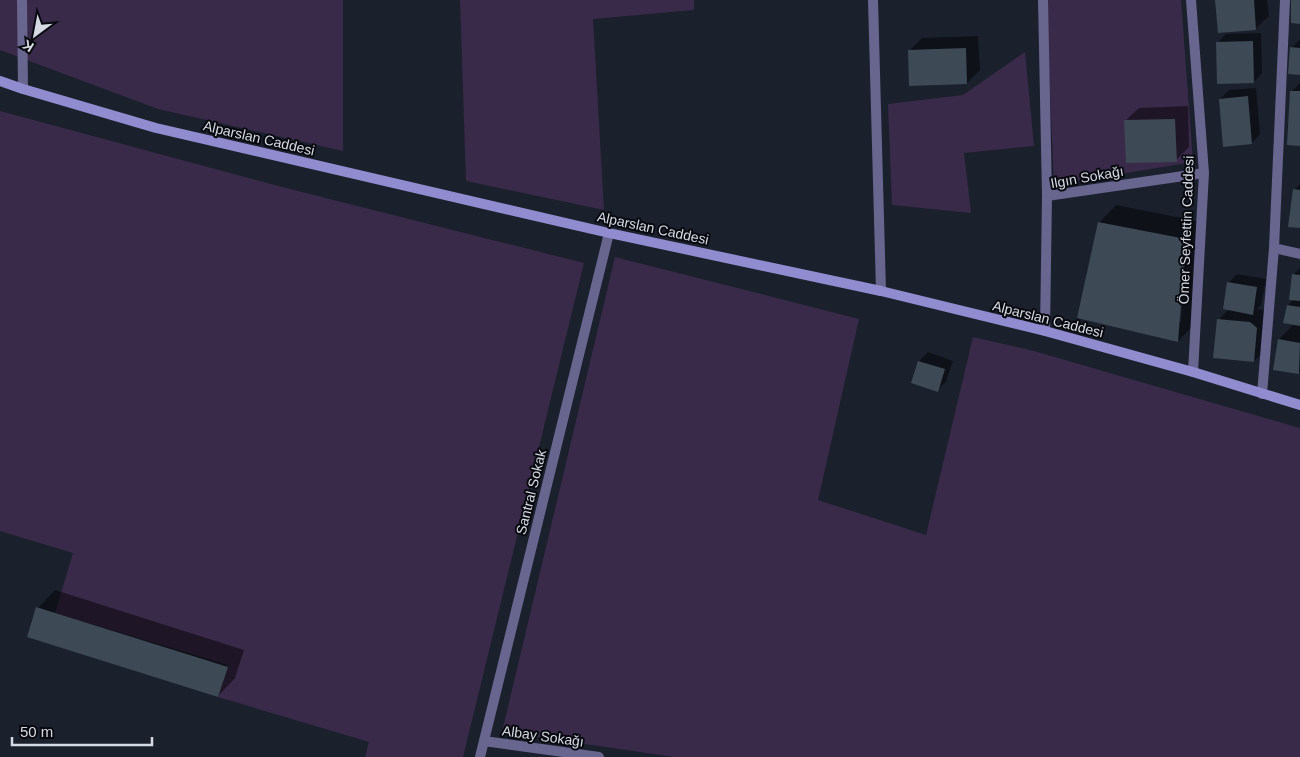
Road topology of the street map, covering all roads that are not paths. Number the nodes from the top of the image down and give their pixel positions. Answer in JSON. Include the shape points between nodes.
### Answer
{"nodes":[{"id":1,"x":22,"y":0,"type":"edge"},
{"id":2,"x":873,"y":0,"type":"edge"},
{"id":3,"x":1043,"y":0,"type":"edge"},
{"id":4,"x":1191,"y":0,"type":"edge"},
{"id":5,"x":1285,"y":0,"type":"edge"},
{"id":6,"x":0,"y":81,"type":"edge"},
{"id":7,"x":23,"y":89,"type":"junction"},
{"id":8,"x":1204,"y":173,"type":"junction"},
{"id":9,"x":1047,"y":196,"type":"junction"},
{"id":10,"x":609,"y":233,"type":"junction"},
{"id":11,"x":1274,"y":248,"type":"junction"},
{"id":12,"x":1300,"y":254,"type":"edge"},
{"id":13,"x":881,"y":291,"type":"junction"},
{"id":14,"x":1045,"y":331,"type":"junction"},
{"id":15,"x":1193,"y":372,"type":"junction"},
{"id":16,"x":1262,"y":394,"type":"junction"},
{"id":17,"x":1300,"y":405,"type":"edge"},
{"id":18,"x":484,"y":741,"type":"junction"},
{"id":19,"x":480,"y":757,"type":"edge"},
{"id":20,"x":599,"y":757,"type":"edge"}],
"edges":[{"from":1,"to":7,"type":"street"},
{"from":2,"to":13,"type":"street"},
{"from":3,"to":9,"type":"street"},
{"from":4,"to":8,"type":"street","name":"Ömer Seyfettin Caddesi"},
{"from":5,"to":11,"type":"street"},
{"from":6,"to":7,"type":"street","name":"Alparslan Caddesi"},
{"from":7,"to":10,"type":"street","name":"Alparslan Caddesi","via":[[156,128]]},
{"from":8,"to":9,"type":"street","name":"Ilgın Sokağı"},
{"from":8,"to":15,"type":"street","name":"Ömer Seyfettin Caddesi"},
{"from":9,"to":14,"type":"street","name":"Ilgın Sokağı"},
{"from":10,"to":13,"type":"street","name":"Alparslan Caddesi"},
{"from":10,"to":18,"type":"street","name":"Santral Sokak"},
{"from":11,"to":12,"type":"street"},
{"from":11,"to":16,"type":"street"},
{"from":13,"to":14,"type":"street","name":"Alparslan Caddesi"},
{"from":14,"to":15,"type":"street","name":"Alparslan Caddesi"},
{"from":15,"to":16,"type":"street","name":"Alparslan Caddesi"},
{"from":16,"to":17,"type":"street","name":"Alparslan Caddesi"},
{"from":18,"to":19,"type":"street","name":"Santral Sokak"},
{"from":18,"to":20,"type":"street","name":"Albay Sokağı"}]}
